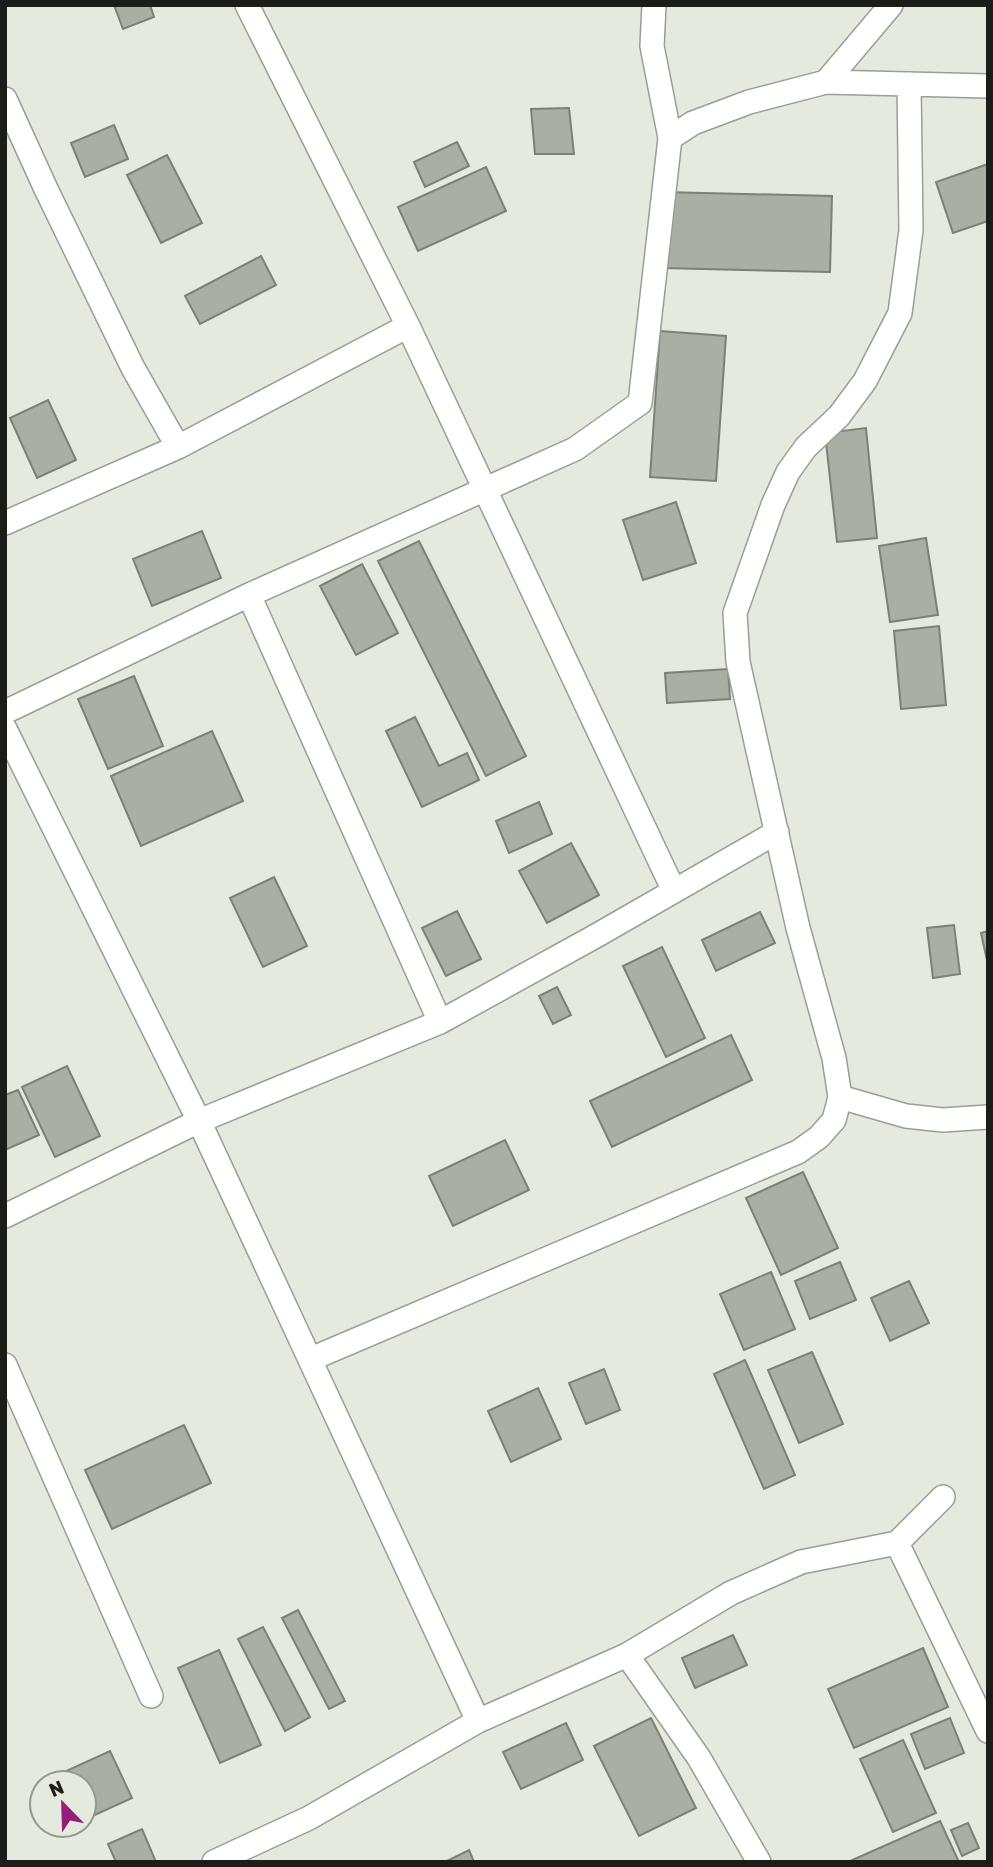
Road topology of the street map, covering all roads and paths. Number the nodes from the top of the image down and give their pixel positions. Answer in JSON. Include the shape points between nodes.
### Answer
{"nodes":[{"id":1,"x":247,"y":5,"type":"edge"},
{"id":2,"x":654,"y":5,"type":"edge"},
{"id":3,"x":891,"y":5,"type":"edge"},
{"id":4,"x":826,"y":82,"type":"junction"},
{"id":5,"x":909,"y":84,"type":"junction"},
{"id":6,"x":988,"y":86,"type":"edge"},
{"id":7,"x":5,"y":99,"type":"edge"},
{"id":8,"x":670,"y":138,"type":"junction"},
{"id":9,"x":408,"y":326,"type":"junction"},
{"id":10,"x":178,"y":447,"type":"junction"},
{"id":11,"x":485,"y":488,"type":"junction"},
{"id":12,"x":5,"y":523,"type":"edge"},
{"id":13,"x":249,"y":594,"type":"junction"},
{"id":14,"x":5,"y":712,"type":"edge"},
{"id":15,"x":5,"y":729,"type":"edge"},
{"id":16,"x":777,"y":832,"type":"junction"},
{"id":17,"x":674,"y":891,"type":"junction"},
{"id":18,"x":440,"y":1022,"type":"junction"},
{"id":19,"x":840,"y":1097,"type":"junction"},
{"id":20,"x":988,"y":1117,"type":"edge"},
{"id":21,"x":199,"y":1121,"type":"junction"},
{"id":22,"x":5,"y":1216,"type":"edge"},
{"id":23,"x":311,"y":1359,"type":"junction"},
{"id":24,"x":5,"y":1365,"type":"edge"},
{"id":25,"x":943,"y":1497,"type":"dead end"},
{"id":26,"x":897,"y":1543,"type":"junction"},
{"id":27,"x":627,"y":1655,"type":"junction"},
{"id":28,"x":151,"y":1696,"type":"dead end"},
{"id":29,"x":478,"y":1721,"type":"junction"},
{"id":30,"x":988,"y":1731,"type":"edge"},
{"id":31,"x":214,"y":1862,"type":"edge"},
{"id":32,"x":759,"y":1862,"type":"edge"}],
"edges":[{"from":1,"to":9,"type":"street"},
{"from":2,"to":8,"type":"street","via":[[652,46]]},
{"from":3,"to":4,"type":"street"},
{"from":4,"to":5,"type":"street"},
{"from":4,"to":8,"type":"street","via":[[749,102],[693,123]]},
{"from":5,"to":6,"type":"street"},
{"from":5,"to":16,"type":"street","via":[[911,230],[900,313],[865,381],[788,472],[735,613],[738,662]]},
{"from":7,"to":10,"type":"street","via":[[132,368]]},
{"from":8,"to":11,"type":"street","via":[[640,402],[575,449]]},
{"from":9,"to":10,"type":"street"},
{"from":9,"to":11,"type":"street"},
{"from":10,"to":12,"type":"street"},
{"from":11,"to":13,"type":"street"},
{"from":11,"to":17,"type":"street"},
{"from":13,"to":14,"type":"street"},
{"from":13,"to":18,"type":"street"},
{"from":15,"to":21,"type":"street"},
{"from":16,"to":17,"type":"street"},
{"from":16,"to":19,"type":"street"},
{"from":17,"to":18,"type":"street"},
{"from":18,"to":21,"type":"street"},
{"from":19,"to":20,"type":"street","via":[[906,1116],[943,1120]]},
{"from":19,"to":23,"type":"street","via":[[834,1119],[799,1152]]},
{"from":21,"to":22,"type":"street"},
{"from":21,"to":23,"type":"street"},
{"from":23,"to":29,"type":"street"},
{"from":24,"to":28,"type":"street"},
{"from":25,"to":26,"type":"street"},
{"from":26,"to":27,"type":"street","via":[[801,1562],[731,1593]]},
{"from":26,"to":30,"type":"street"},
{"from":27,"to":29,"type":"street"},
{"from":27,"to":32,"type":"street","via":[[699,1758]]},
{"from":29,"to":31,"type":"street","via":[[309,1818]]}]}
